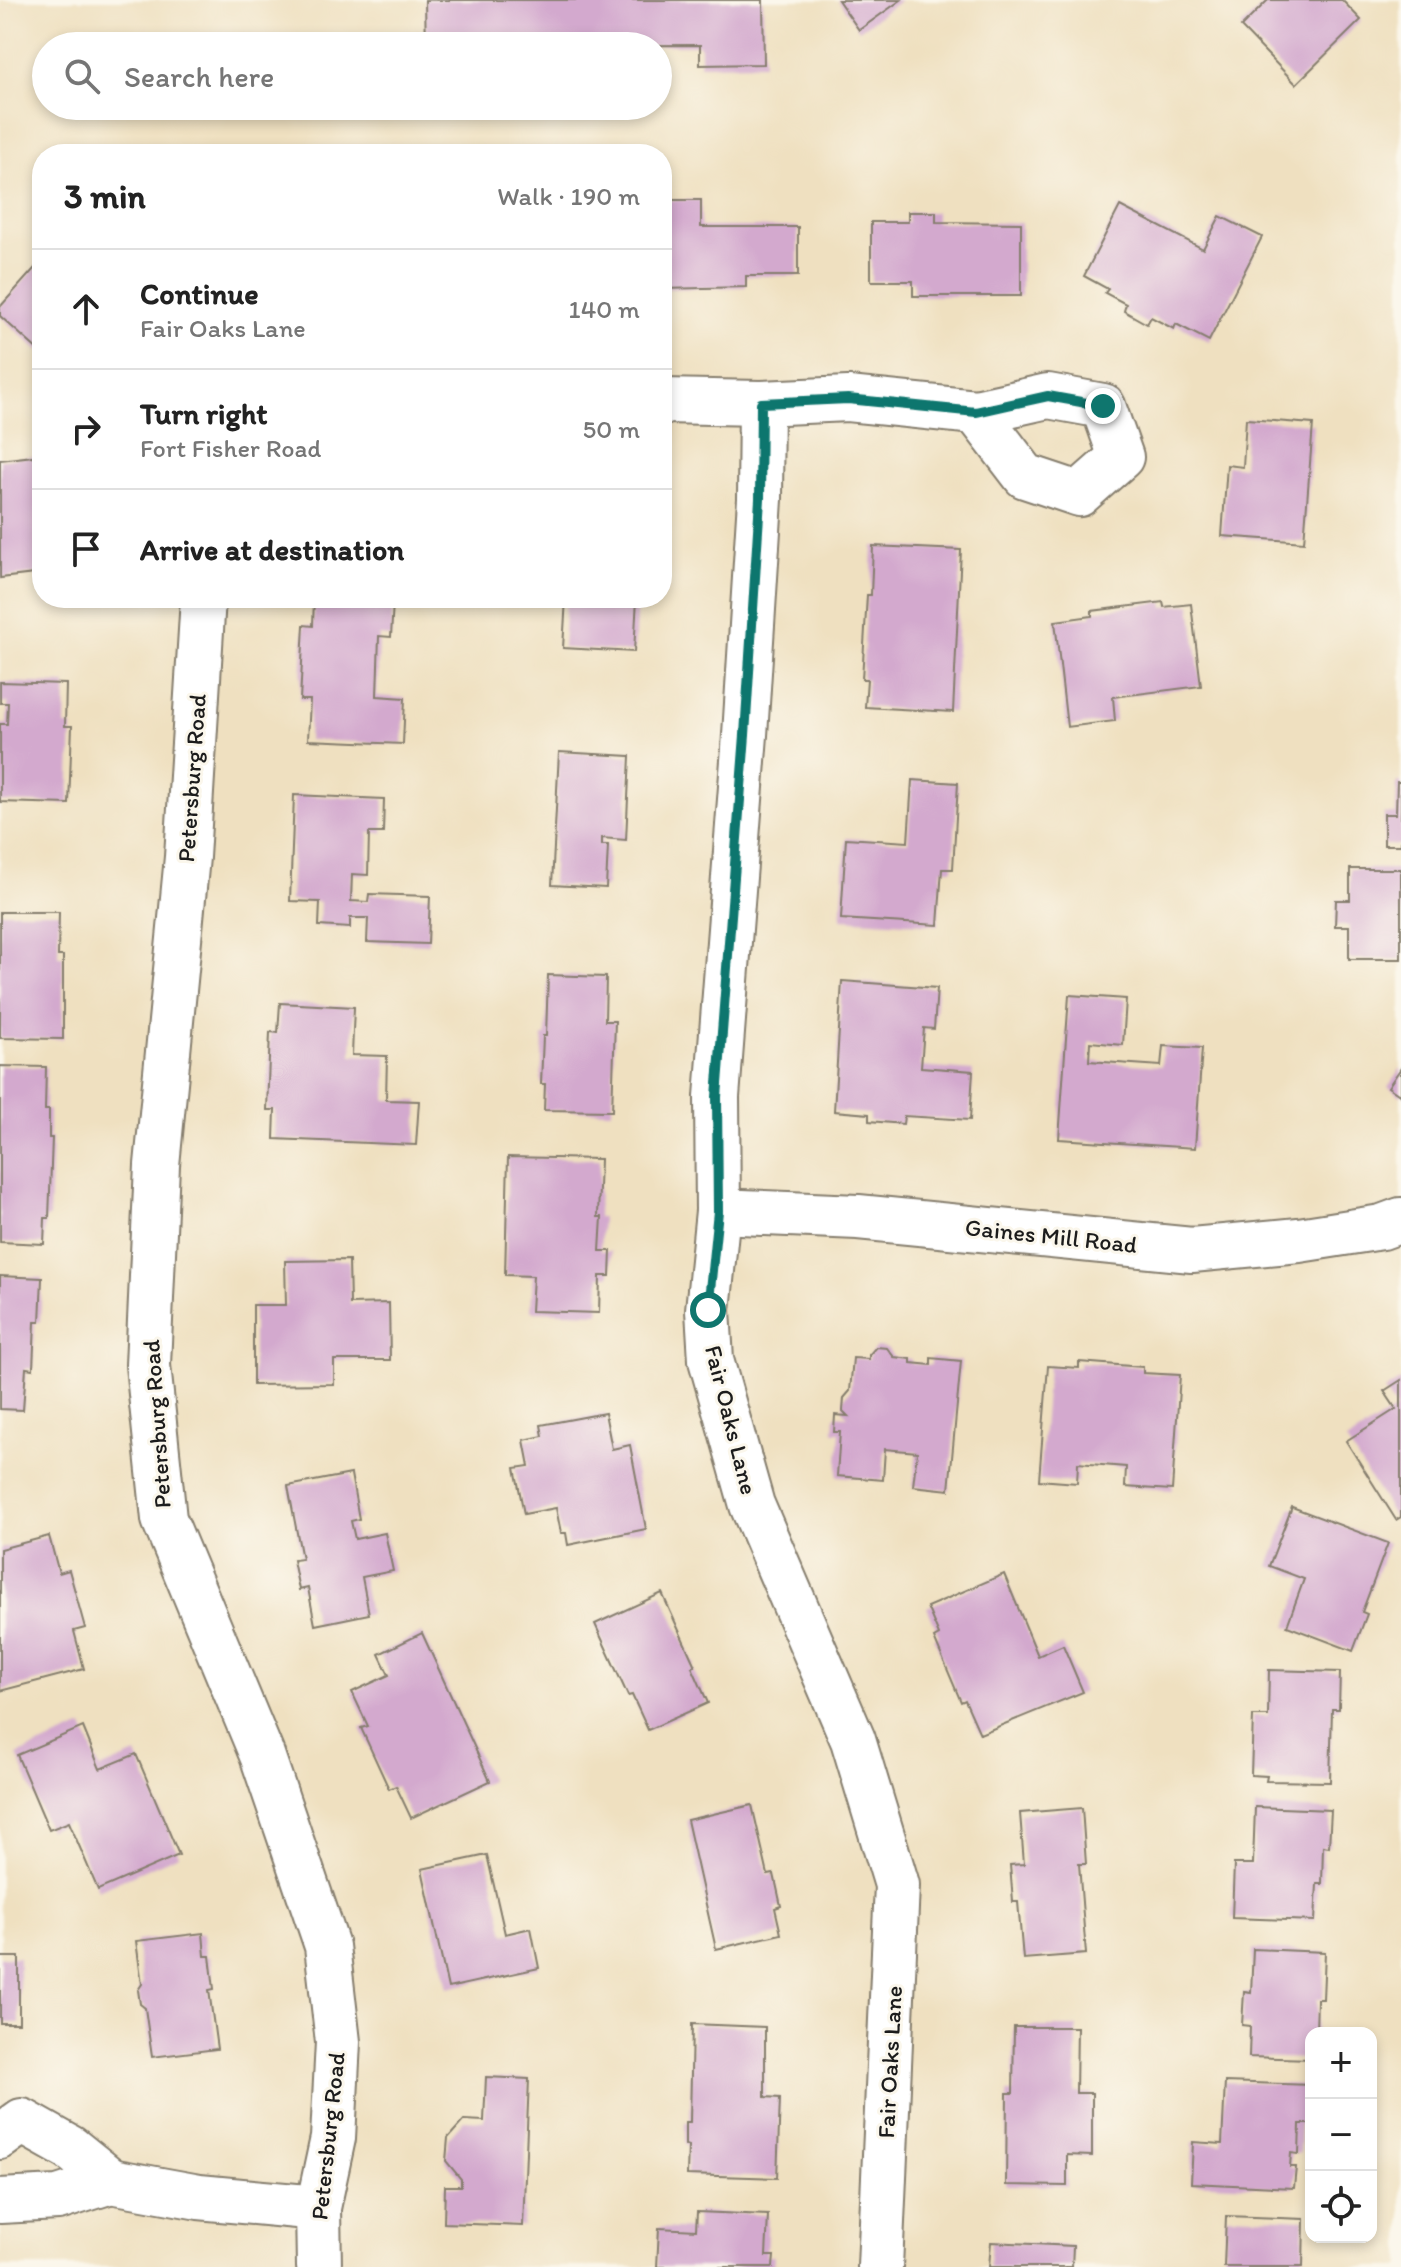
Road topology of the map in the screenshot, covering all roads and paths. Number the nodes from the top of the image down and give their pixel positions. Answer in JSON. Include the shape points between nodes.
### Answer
{"nodes":[{"id":1,"x":672,"y":401,"type":"edge"},
{"id":2,"x":761,"y":403,"type":"junction"},
{"id":3,"x":976,"y":412,"type":"dead end"},
{"id":4,"x":202,"y":608,"type":"edge"},
{"id":5,"x":718,"y":1211,"type":"junction"},
{"id":6,"x":1395,"y":1226,"type":"edge"},
{"id":7,"x":0,"y":2137,"type":"edge"},
{"id":8,"x":111,"y":2181,"type":"junction"},
{"id":9,"x":0,"y":2201,"type":"edge"},
{"id":10,"x":318,"y":2208,"type":"junction"},
{"id":11,"x":319,"y":2267,"type":"edge"},
{"id":12,"x":880,"y":2267,"type":"edge"}],
"edges":[{"from":1,"to":2,"type":"street"},
{"from":2,"to":3,"type":"street","via":[[848,399]]},
{"from":2,"to":5,"type":"street","name":"Fair Oaks Lane","via":[[759,515],[717,1097]]},
{"from":4,"to":10,"type":"street","name":"Petersburg Road","via":[[187,857],[157,1165],[148,1365],[164,1519],[262,1755],[327,1946],[338,2042],[333,2138]]},
{"from":5,"to":6,"type":"street","name":"Gaines Mill Road","via":[[858,1217],[1192,1250]]},
{"from":5,"to":12,"type":"street","name":"Fair Oaks Lane","via":[[708,1310],[711,1360],[752,1505],[853,1740],[897,1885]]},
{"from":7,"to":8,"type":"street","via":[[22,2121],[70,2148]]},
{"from":8,"to":9,"type":"street","via":[[58,2198]]},
{"from":8,"to":10,"type":"street","via":[[199,2197]]},
{"from":10,"to":11,"type":"street","name":"Petersburg Road"}]}
